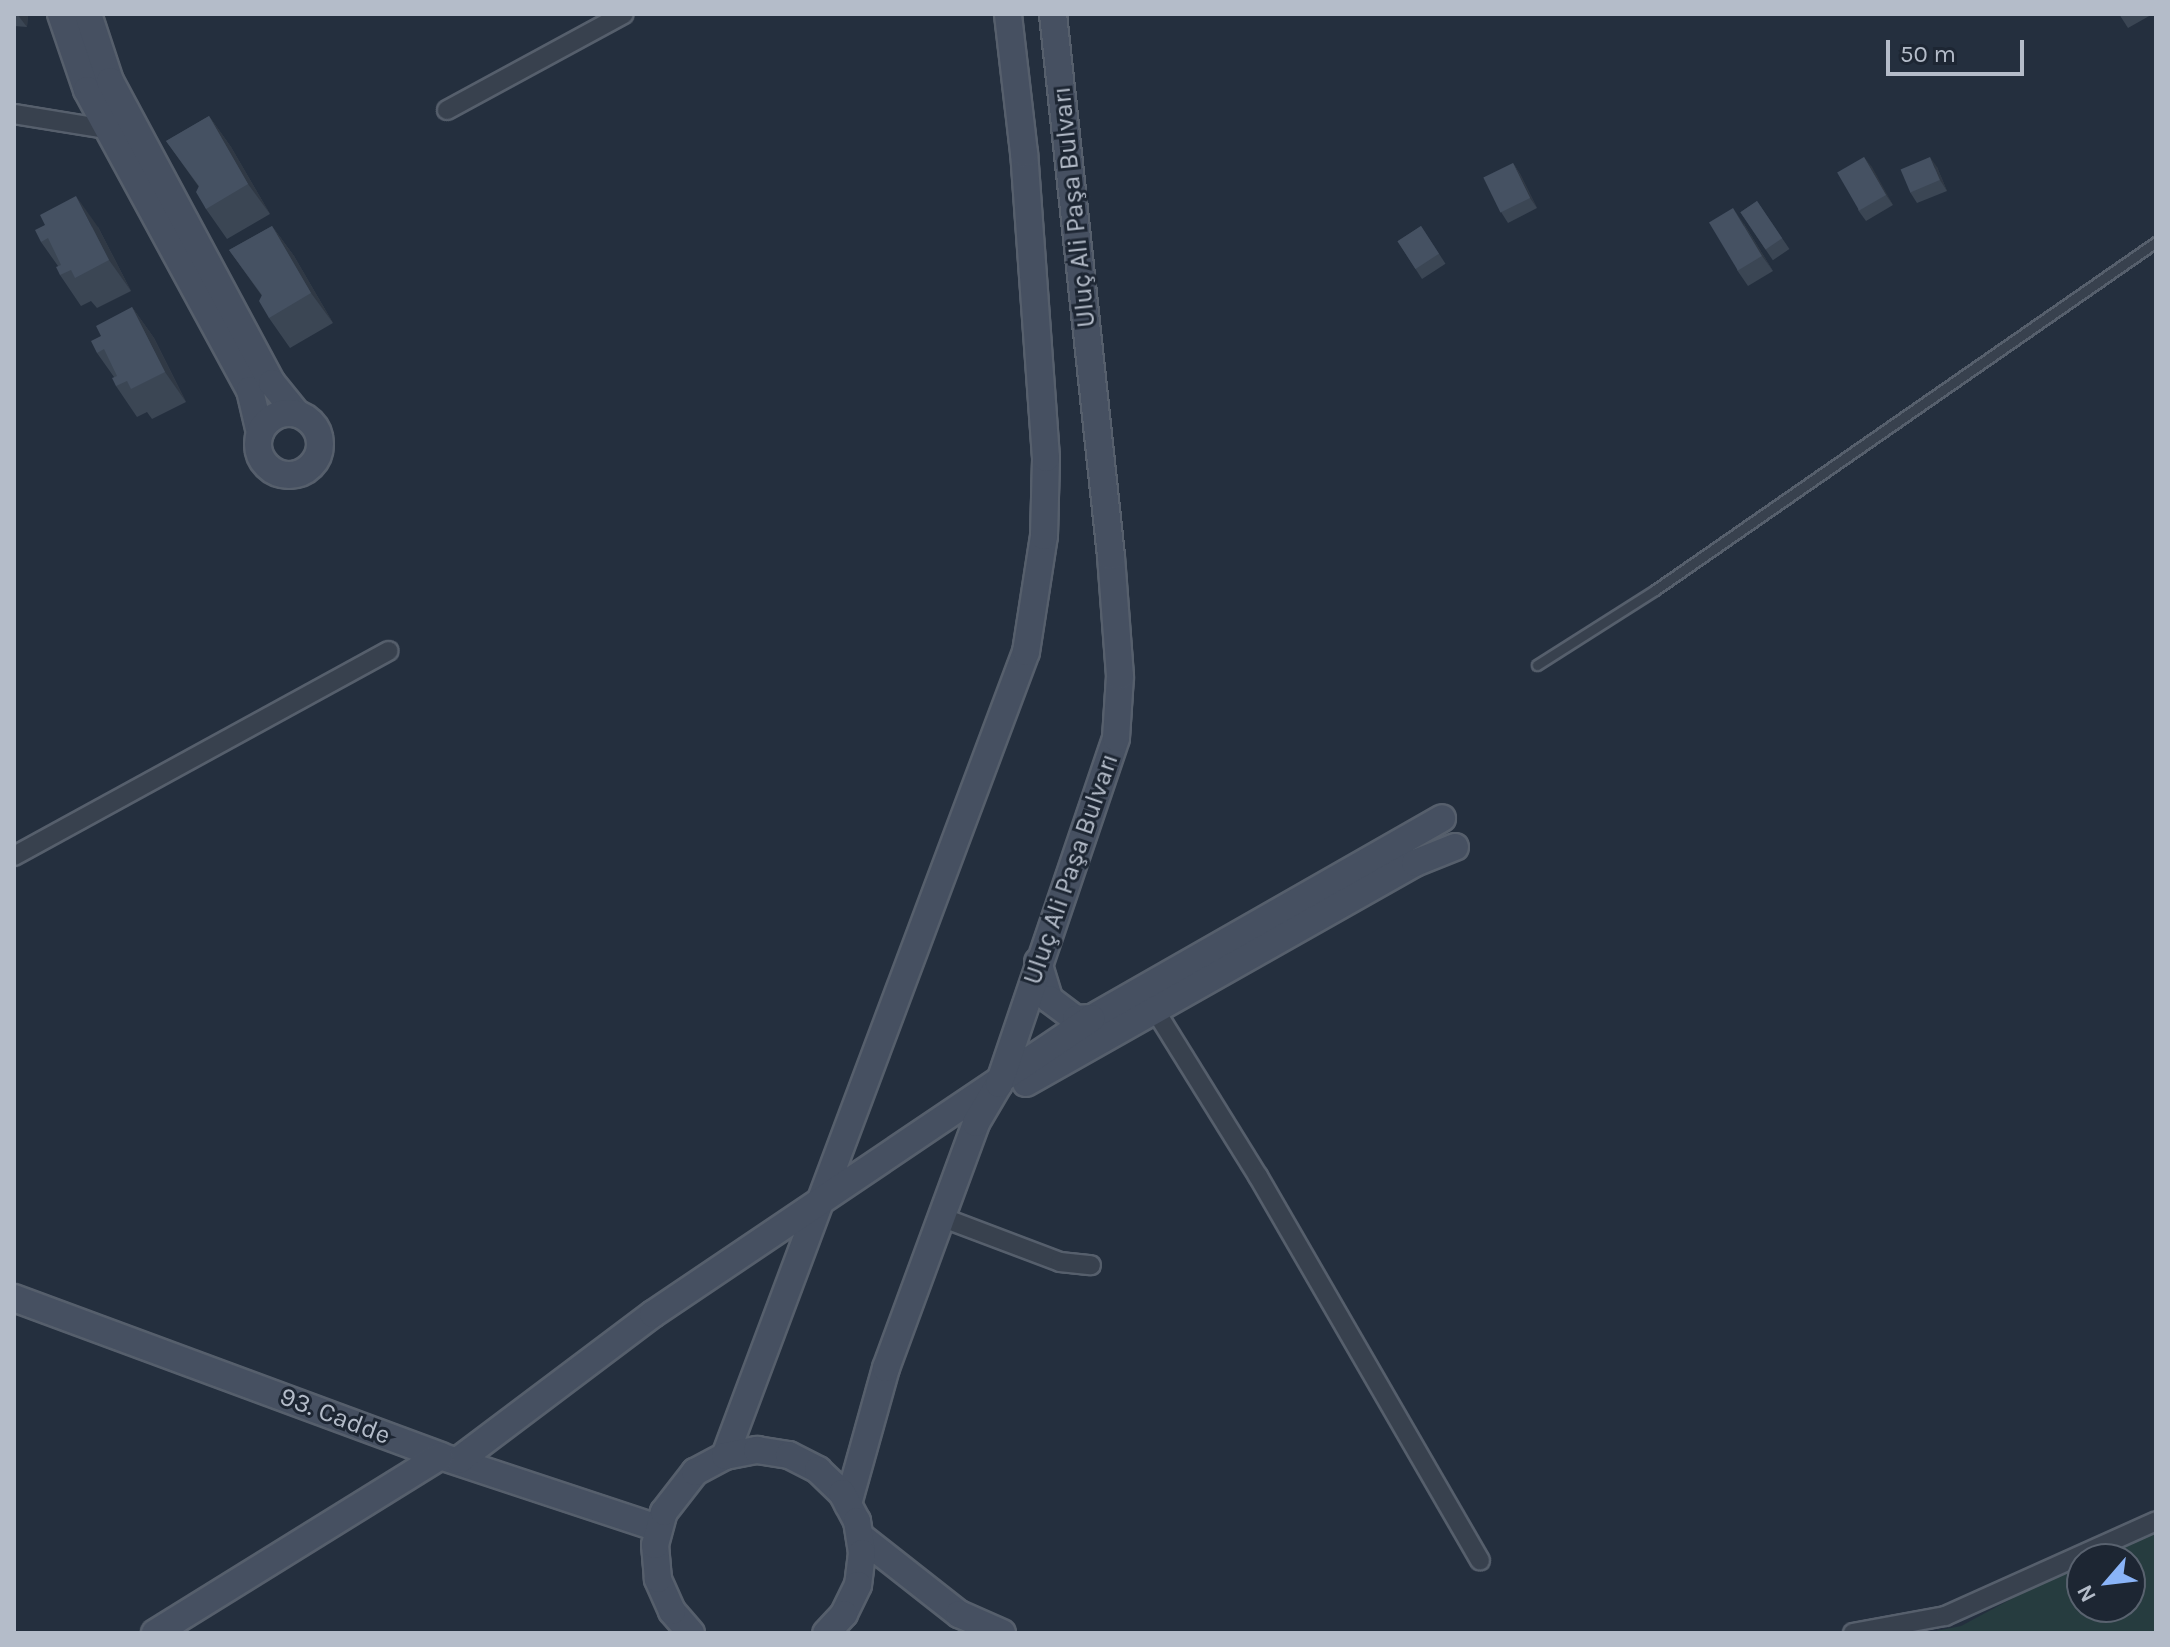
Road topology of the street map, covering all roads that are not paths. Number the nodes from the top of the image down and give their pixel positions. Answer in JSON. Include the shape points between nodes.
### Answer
{"nodes":[{"id":1,"x":61,"y":14,"type":"edge"},
{"id":2,"x":88,"y":14,"type":"edge"},
{"id":3,"x":624,"y":14,"type":"edge"},
{"id":4,"x":1008,"y":14,"type":"edge"},
{"id":5,"x":1053,"y":14,"type":"edge"},
{"id":6,"x":447,"y":110,"type":"dead end"},
{"id":7,"x":14,"y":114,"type":"edge"},
{"id":8,"x":107,"y":129,"type":"junction"},
{"id":9,"x":2156,"y":242,"type":"edge"},
{"id":10,"x":296,"y":413,"type":"junction"},
{"id":11,"x":260,"y":433,"type":"junction"},
{"id":12,"x":389,"y":651,"type":"dead end"},
{"id":13,"x":1537,"y":665,"type":"dead end"},
{"id":14,"x":1442,"y":818,"type":"dead end"},
{"id":15,"x":1455,"y":847,"type":"dead end"},
{"id":16,"x":14,"y":856,"type":"edge"},
{"id":17,"x":1038,"y":961,"type":"junction"},
{"id":18,"x":1150,"y":1003,"type":"junction"},
{"id":19,"x":1092,"y":1018,"type":"junction"},
{"id":20,"x":999,"y":1084,"type":"junction"},
{"id":21,"x":976,"y":1123,"type":"junction"},
{"id":22,"x":822,"y":1200,"type":"junction"},
{"id":23,"x":941,"y":1217,"type":"junction"},
{"id":24,"x":1091,"y":1265,"type":"dead end"},
{"id":25,"x":14,"y":1298,"type":"edge"},
{"id":26,"x":725,"y":1456,"type":"junction"},
{"id":27,"x":450,"y":1458,"type":"junction"},
{"id":28,"x":848,"y":1504,"type":"junction"},
{"id":29,"x":2156,"y":1521,"type":"edge"},
{"id":30,"x":658,"y":1528,"type":"junction"},
{"id":31,"x":861,"y":1537,"type":"junction"},
{"id":32,"x":1480,"y":1560,"type":"dead end"},
{"id":33,"x":668,"y":1622,"type":"edge"},
{"id":34,"x":155,"y":1633,"type":"edge"},
{"id":35,"x":691,"y":1633,"type":"edge"},
{"id":36,"x":826,"y":1633,"type":"edge"},
{"id":37,"x":1002,"y":1633,"type":"edge"},
{"id":38,"x":1853,"y":1633,"type":"edge"}],
"edges":[{"from":1,"to":8,"type":"street","via":[[71,55]]},
{"from":2,"to":10,"type":"street","via":[[110,81],[272,383]]},
{"from":3,"to":6,"type":"street"},
{"from":4,"to":22,"type":"street","name":"Uluç Ali Paşa Bulvarı","via":[[1024,153],[1046,458],[1041,565],[1026,652]]},
{"from":5,"to":17,"type":"street","name":"Uluç Ali Paşa Bulvarı","via":[[1120,676],[1116,738],[1103,786]]},
{"from":7,"to":8,"type":"street"},
{"from":8,"to":11,"type":"street","via":[[250,390]]},
{"from":9,"to":13,"type":"lane","via":[[1668,581]]},
{"from":10,"to":11,"type":"street","via":[[278,414]]},
{"from":10,"to":11,"type":"street","via":[[312,423],[320,441],[316,460],[300,473],[270,469],[259,453]]},
{"from":12,"to":16,"type":"street"},
{"from":14,"to":18,"type":"street"},
{"from":15,"to":18,"type":"street"},
{"from":17,"to":19,"type":"street","via":[[1049,999],[1076,1019]]},
{"from":17,"to":20,"type":"street","name":"Uluç Ali Paşa Bulvarı"},
{"from":18,"to":19,"type":"street"},
{"from":18,"to":21,"type":"street","via":[[1028,1082]]},
{"from":18,"to":32,"type":"street"},
{"from":19,"to":20,"type":"street"},
{"from":20,"to":21,"type":"street","name":"Uluç Ali Paşa Bulvarı"},
{"from":20,"to":22,"type":"street"},
{"from":21,"to":23,"type":"street","name":"Uluç Ali Paşa Bulvarı"},
{"from":22,"to":26,"type":"street","name":"Uluç Ali Paşa Bulvarı"},
{"from":22,"to":27,"type":"street"},
{"from":23,"to":24,"type":"street","via":[[1060,1262]]},
{"from":23,"to":28,"type":"street","name":"Uluç Ali Paşa Bulvarı","via":[[886,1368]]},
{"from":25,"to":27,"type":"street","name":"93. Cadde"},
{"from":26,"to":28,"type":"street","via":[[757,1450],[804,1461],[831,1480]]},
{"from":26,"to":30,"type":"street","via":[[682,1484]]},
{"from":27,"to":30,"type":"street","name":"93. Cadde"},
{"from":27,"to":34,"type":"street"},
{"from":28,"to":31,"type":"street"},
{"from":29,"to":38,"type":"street","via":[[1945,1616]]},
{"from":30,"to":33,"type":"street","via":[[655,1562]]},
{"from":31,"to":36,"type":"street","via":[[858,1585],[844,1614]]},
{"from":31,"to":37,"type":"street","via":[[959,1614]]},
{"from":33,"to":35,"type":"street"}]}
